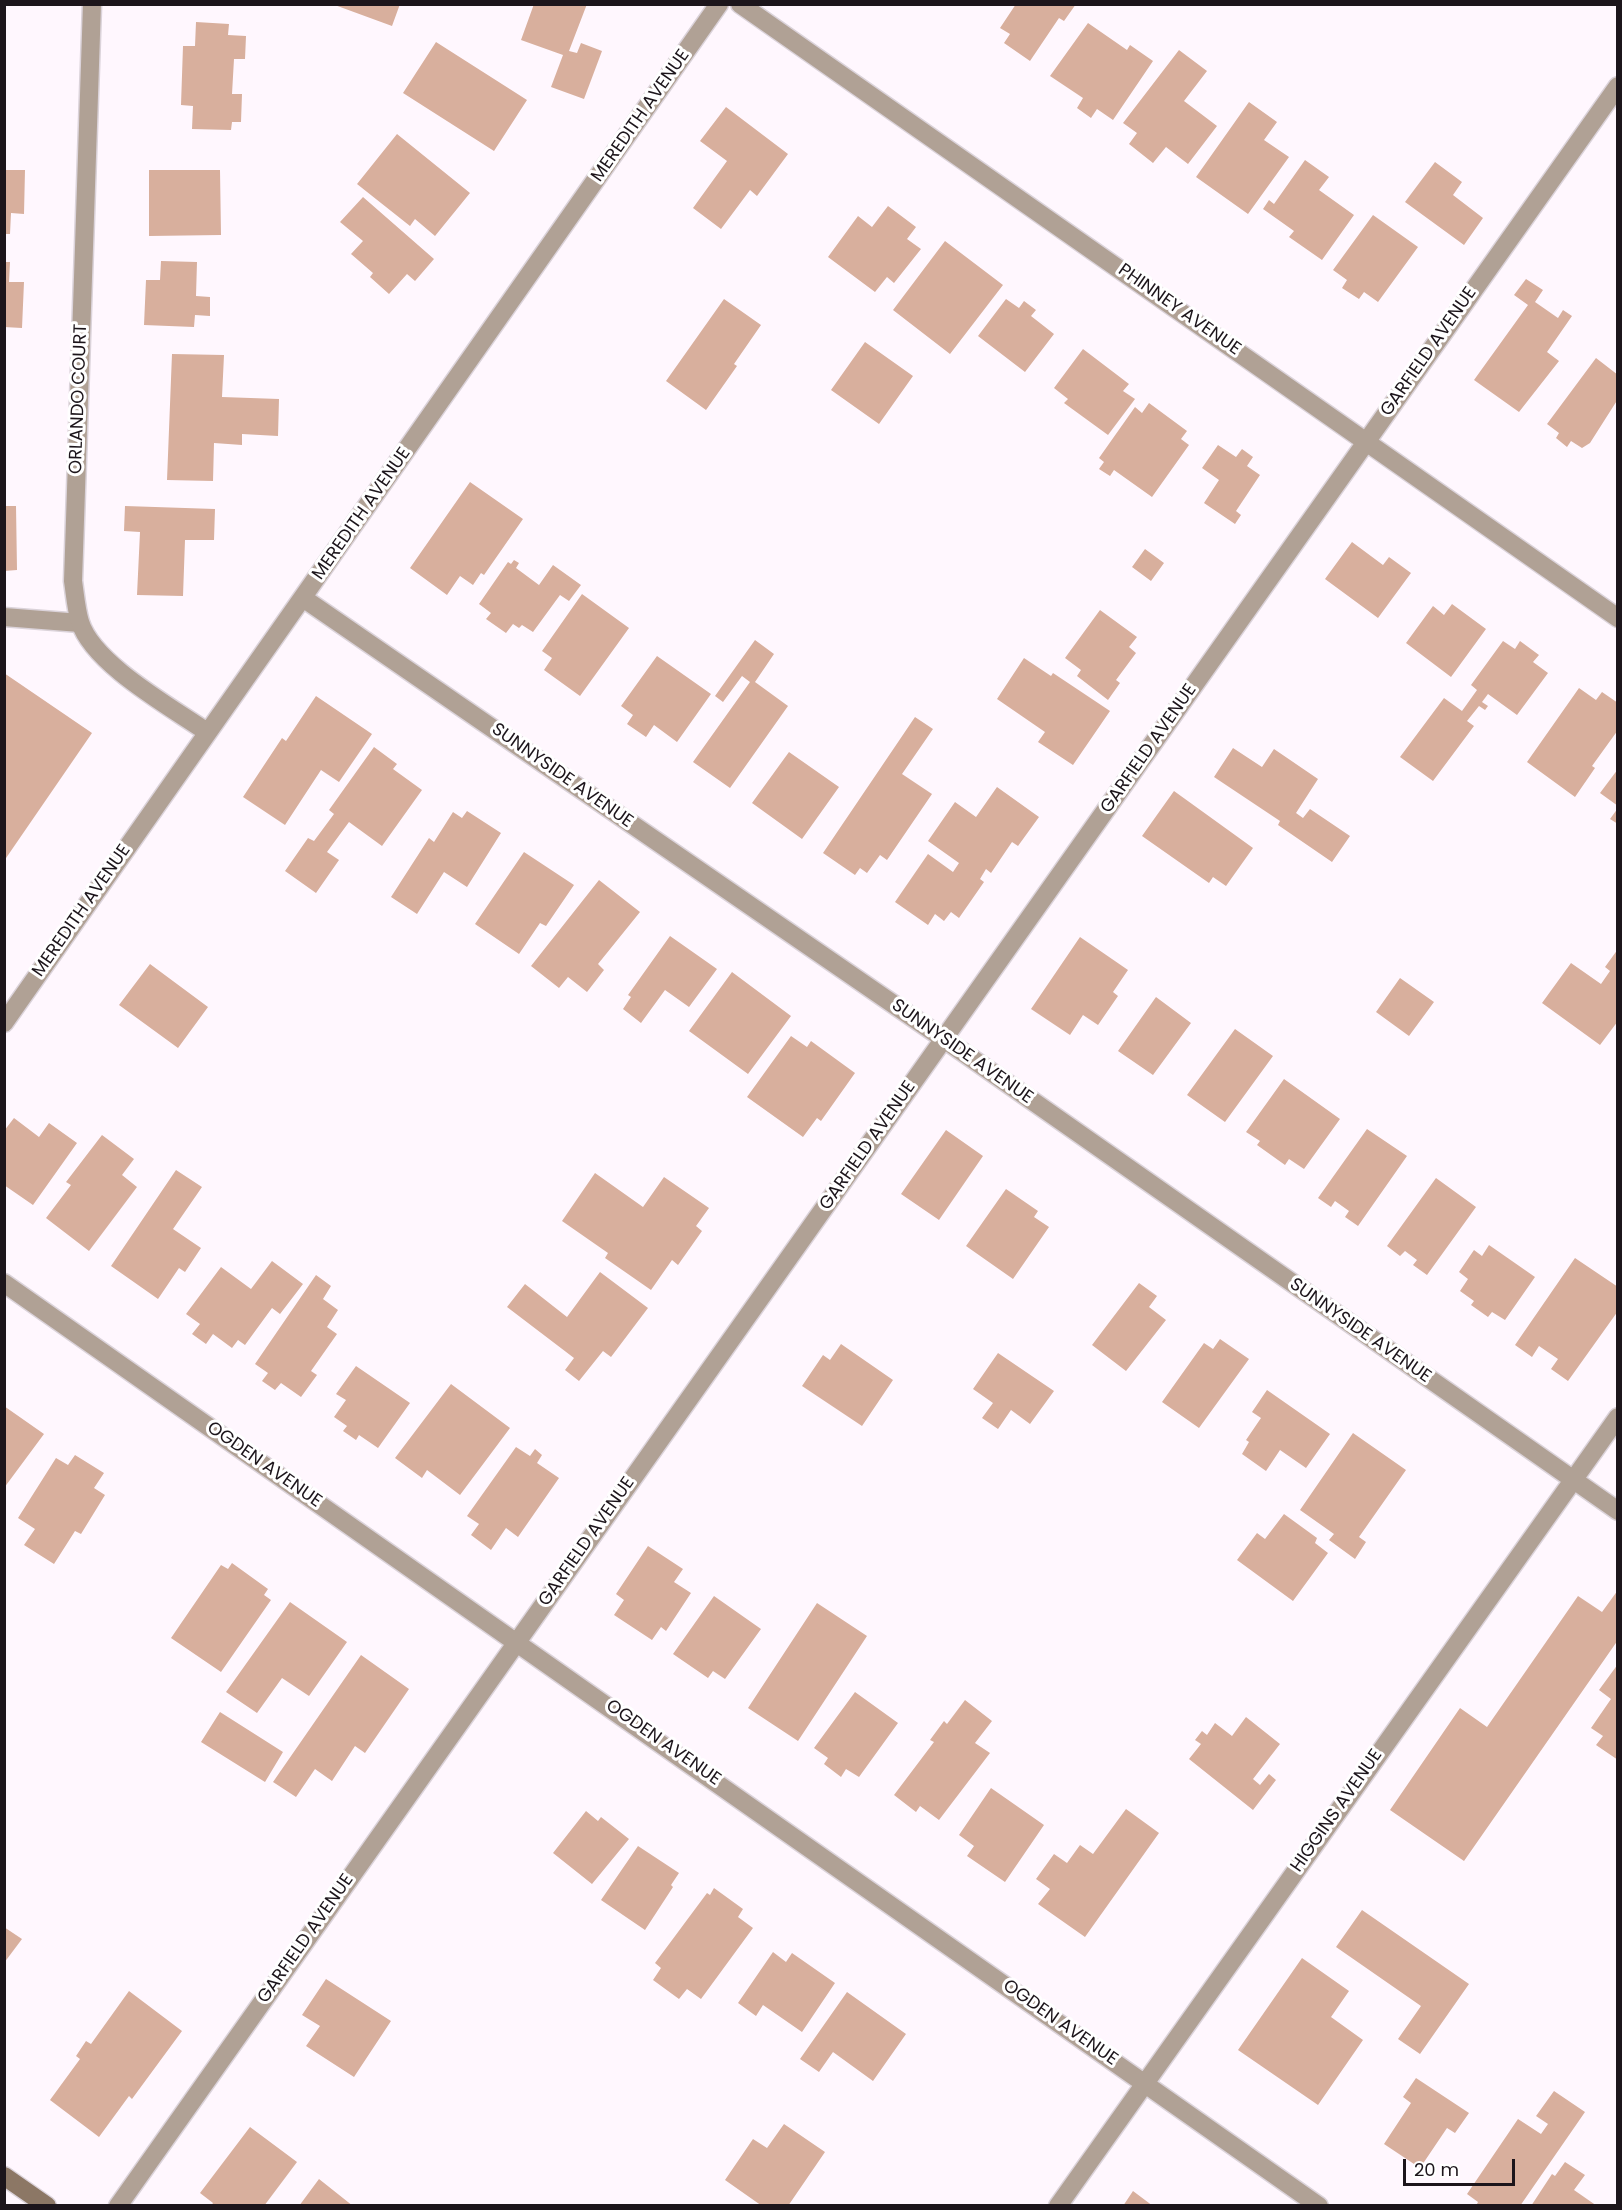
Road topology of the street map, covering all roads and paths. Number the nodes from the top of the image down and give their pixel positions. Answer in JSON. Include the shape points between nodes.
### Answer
{"nodes":[{"id":1,"x":92,"y":4,"type":"edge"},
{"id":2,"x":719,"y":4,"type":"edge"},
{"id":3,"x":740,"y":4,"type":"edge"},
{"id":4,"x":1617,"y":86,"type":"edge"},
{"id":5,"x":1366,"y":442,"type":"junction"},
{"id":6,"x":303,"y":598,"type":"junction"},
{"id":7,"x":4,"y":617,"type":"edge"},
{"id":8,"x":1617,"y":618,"type":"edge"},
{"id":9,"x":80,"y":623,"type":"junction"},
{"id":10,"x":207,"y":732,"type":"junction"},
{"id":11,"x":4,"y":1023,"type":"edge"},
{"id":12,"x":944,"y":1039,"type":"junction"},
{"id":13,"x":4,"y":1283,"type":"edge"},
{"id":14,"x":1617,"y":1417,"type":"edge"},
{"id":15,"x":1572,"y":1480,"type":"junction"},
{"id":16,"x":1617,"y":1511,"type":"edge"},
{"id":17,"x":517,"y":1641,"type":"junction"},
{"id":18,"x":1144,"y":2083,"type":"junction"},
{"id":19,"x":4,"y":2176,"type":"edge"},
{"id":20,"x":47,"y":2205,"type":"edge"},
{"id":21,"x":118,"y":2205,"type":"edge"},
{"id":22,"x":1059,"y":2205,"type":"edge"},
{"id":23,"x":1319,"y":2205,"type":"edge"}],
"edges":[{"from":1,"to":9,"type":"street","name":"ORLANDO COURT","via":[[73,581]]},
{"from":2,"to":6,"type":"street","name":"MEREDITH AVENUE"},
{"from":3,"to":5,"type":"street","name":"PHINNEY AVENUE"},
{"from":4,"to":5,"type":"street","name":"GARFIELD AVENUE"},
{"from":5,"to":8,"type":"street","name":"PHINNEY AVENUE"},
{"from":5,"to":12,"type":"street","name":"GARFIELD AVENUE"},
{"from":6,"to":10,"type":"street","name":"MEREDITH AVENUE"},
{"from":6,"to":12,"type":"street","name":"SUNNYSIDE AVENUE"},
{"from":7,"to":9,"type":"street"},
{"from":9,"to":10,"type":"street","name":"ORLANDO COURT","via":[[112,666]]},
{"from":10,"to":11,"type":"street","name":"MEREDITH AVENUE"},
{"from":12,"to":15,"type":"street","name":"SUNNYSIDE AVENUE"},
{"from":12,"to":17,"type":"street","name":"GARFIELD AVENUE"},
{"from":13,"to":17,"type":"street","name":"OGDEN AVENUE"},
{"from":14,"to":15,"type":"street","name":"HIGGINS AVENUE"},
{"from":15,"to":16,"type":"street","name":"SUNNYSIDE AVENUE"},
{"from":15,"to":18,"type":"street","name":"HIGGINS AVENUE"},
{"from":17,"to":18,"type":"street","name":"OGDEN AVENUE"},
{"from":17,"to":21,"type":"street","name":"GARFIELD AVENUE"},
{"from":18,"to":22,"type":"street","name":"HIGGINS AVENUE"},
{"from":18,"to":23,"type":"street","name":"OGDEN AVENUE"},
{"from":19,"to":20,"type":"main road"}]}
